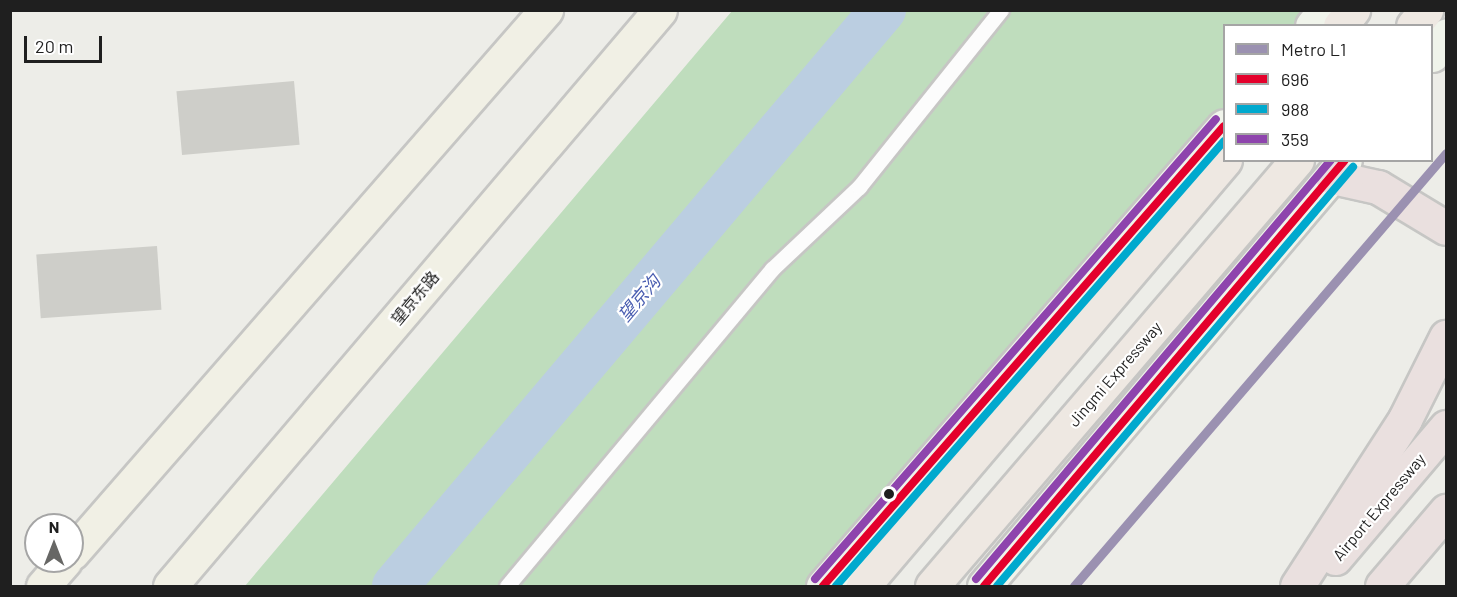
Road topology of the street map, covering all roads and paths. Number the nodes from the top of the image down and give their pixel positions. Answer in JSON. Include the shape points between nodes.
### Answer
{"nodes":[{"id":1,"x":546,"y":10,"type":"edge"},
{"id":2,"x":660,"y":10,"type":"edge"},
{"id":3,"x":1000,"y":10,"type":"edge"},
{"id":4,"x":1324,"y":10,"type":"edge"},
{"id":5,"x":1353,"y":10,"type":"edge"},
{"id":6,"x":1426,"y":10,"type":"edge"},
{"id":7,"x":1314,"y":24,"type":"edge"},
{"id":8,"x":1342,"y":24,"type":"edge"},
{"id":9,"x":1415,"y":24,"type":"edge"},
{"id":10,"x":1446,"y":36,"type":"edge"},
{"id":11,"x":1433,"y":52,"type":"edge"},
{"id":12,"x":1223,"y":127,"type":"edge"},
{"id":13,"x":1223,"y":162,"type":"edge"},
{"id":14,"x":1295,"y":162,"type":"edge"},
{"id":15,"x":1339,"y":169,"type":"edge"},
{"id":16,"x":1446,"y":228,"type":"edge"},
{"id":17,"x":1446,"y":337,"type":"edge"},
{"id":18,"x":1446,"y":427,"type":"edge"},
{"id":19,"x":1446,"y":511,"type":"edge"},
{"id":20,"x":84,"y":539,"type":"edge"},
{"id":21,"x":54,"y":573,"type":"edge"},
{"id":22,"x":43,"y":586,"type":"edge"},
{"id":23,"x":170,"y":586,"type":"edge"},
{"id":24,"x":507,"y":586,"type":"edge"},
{"id":25,"x":823,"y":586,"type":"edge"},
{"id":26,"x":863,"y":586,"type":"edge"},
{"id":27,"x":932,"y":586,"type":"edge"},
{"id":28,"x":984,"y":586,"type":"edge"},
{"id":29,"x":1297,"y":586,"type":"edge"},
{"id":30,"x":1312,"y":586,"type":"edge"},
{"id":31,"x":1382,"y":586,"type":"edge"}],
"edges":[{"from":1,"to":20,"type":"main road"},
{"from":2,"to":23,"type":"main road","name":"望京东路"},
{"from":3,"to":24,"type":"lane","via":[[858,187],[772,269]]},
{"from":4,"to":7,"type":"main road"},
{"from":5,"to":8,"type":"highway"},
{"from":6,"to":9,"type":"highway"},
{"from":10,"to":11,"type":"main road"},
{"from":12,"to":25,"type":"main road"},
{"from":13,"to":26,"type":"highway"},
{"from":14,"to":27,"type":"highway","name":"Jingmi Expressway"},
{"from":15,"to":16,"type":"highway","via":[[1378,187]]},
{"from":15,"to":28,"type":"main road"},
{"from":17,"to":29,"type":"highway","via":[[1404,419]]},
{"from":18,"to":30,"type":"highway","name":"Airport Expressway"},
{"from":19,"to":31,"type":"highway"},
{"from":21,"to":22,"type":"main road"}]}
